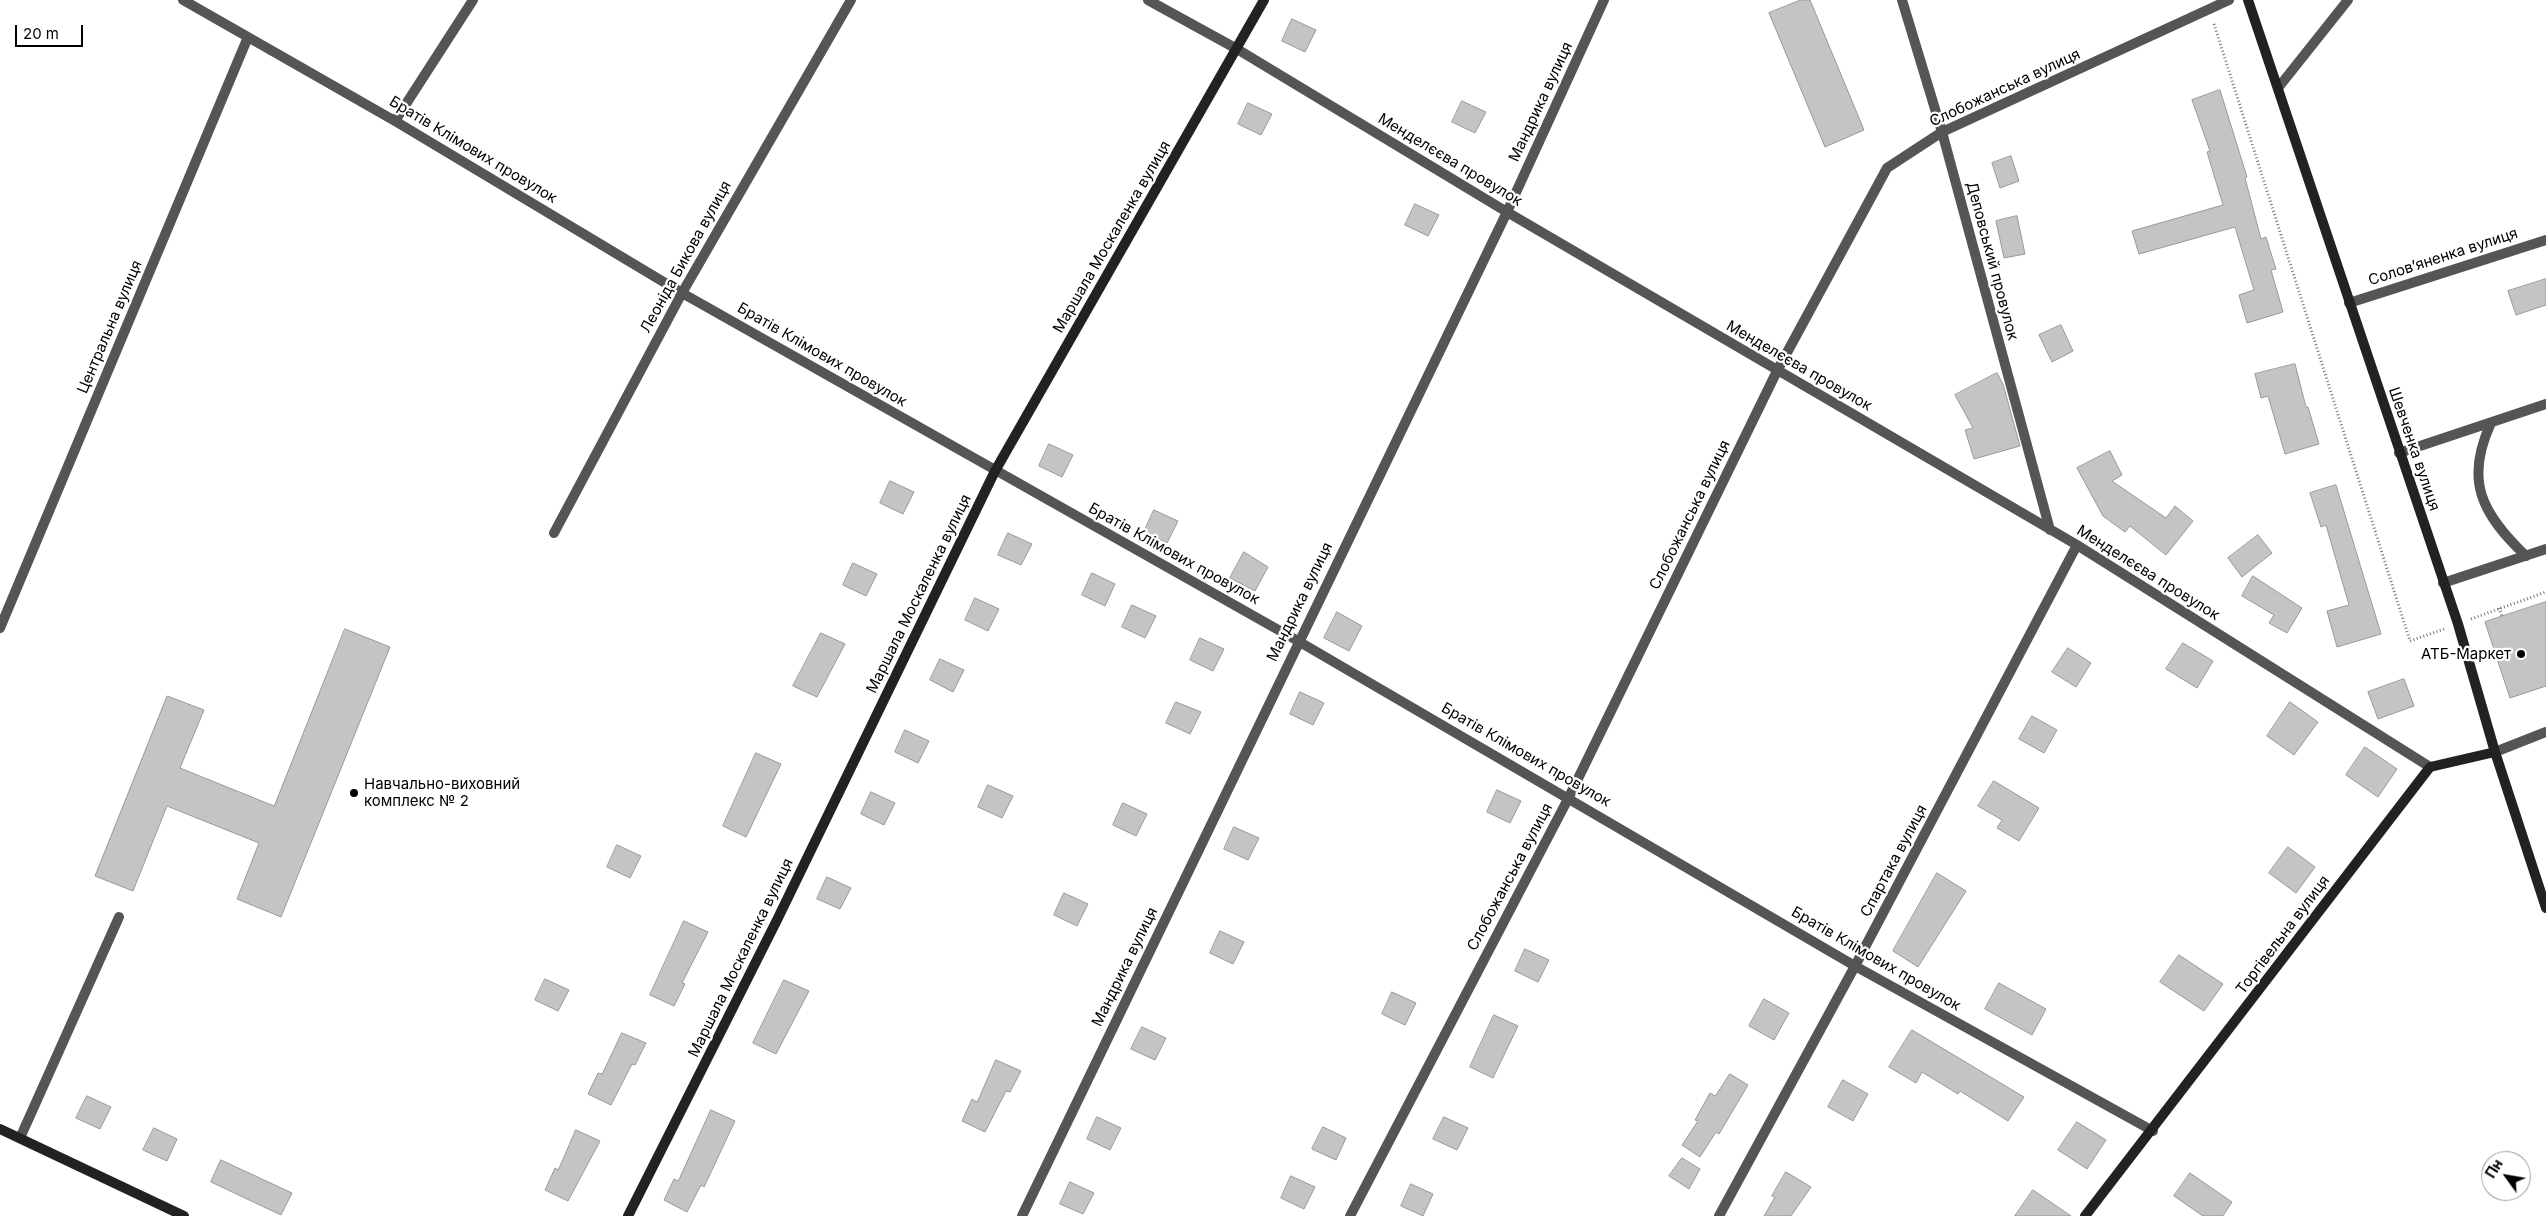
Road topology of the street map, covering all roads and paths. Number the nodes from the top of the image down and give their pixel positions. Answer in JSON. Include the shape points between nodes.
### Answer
{"nodes":[{"id":1,"x":183,"y":0,"type":"edge"},
{"id":2,"x":473,"y":0,"type":"edge"},
{"id":3,"x":851,"y":0,"type":"edge"},
{"id":4,"x":1148,"y":0,"type":"edge"},
{"id":5,"x":1264,"y":0,"type":"edge"},
{"id":6,"x":1604,"y":0,"type":"edge"},
{"id":7,"x":1902,"y":0,"type":"edge"},
{"id":8,"x":2229,"y":0,"type":"edge"},
{"id":9,"x":2248,"y":0,"type":"edge"},
{"id":10,"x":2348,"y":0,"type":"edge"},
{"id":11,"x":2209,"y":9,"type":"junction"},
{"id":12,"x":248,"y":37,"type":"junction"},
{"id":13,"x":1237,"y":49,"type":"junction"},
{"id":14,"x":2278,"y":88,"type":"junction"},
{"id":15,"x":395,"y":120,"type":"junction"},
{"id":16,"x":1942,"y":132,"type":"junction"},
{"id":17,"x":1507,"y":212,"type":"junction"},
{"id":18,"x":2546,"y":240,"type":"edge"},
{"id":19,"x":682,"y":292,"type":"junction"},
{"id":20,"x":2349,"y":303,"type":"junction"},
{"id":21,"x":1777,"y":371,"type":"junction"},
{"id":22,"x":2546,"y":404,"type":"edge"},
{"id":23,"x":2491,"y":423,"type":"junction"},
{"id":24,"x":2399,"y":454,"type":"junction"},
{"id":25,"x":995,"y":471,"type":"junction"},
{"id":26,"x":2050,"y":530,"type":"junction"},
{"id":27,"x":554,"y":533,"type":"dead end"},
{"id":28,"x":2077,"y":545,"type":"junction"},
{"id":29,"x":2546,"y":549,"type":"edge"},
{"id":30,"x":2526,"y":556,"type":"junction"},
{"id":31,"x":2443,"y":583,"type":"junction"},
{"id":32,"x":2546,"y":592,"type":"edge"},
{"id":33,"x":2499,"y":608,"type":"junction"},
{"id":34,"x":2502,"y":616,"type":"dead end"},
{"id":35,"x":2458,"y":624,"type":"junction"},
{"id":36,"x":0,"y":628,"type":"edge"},
{"id":37,"x":1298,"y":641,"type":"junction"},
{"id":38,"x":2546,"y":732,"type":"edge"},
{"id":39,"x":2495,"y":752,"type":"junction"},
{"id":40,"x":2430,"y":767,"type":"junction"},
{"id":41,"x":1569,"y":798,"type":"junction"},
{"id":42,"x":2546,"y":908,"type":"edge"},
{"id":43,"x":119,"y":917,"type":"dead end"},
{"id":44,"x":1856,"y":966,"type":"junction"},
{"id":45,"x":0,"y":1130,"type":"edge"},
{"id":46,"x":2152,"y":1131,"type":"junction"},
{"id":47,"x":20,"y":1138,"type":"junction"},
{"id":48,"x":184,"y":1216,"type":"edge"},
{"id":49,"x":628,"y":1216,"type":"edge"},
{"id":50,"x":1022,"y":1216,"type":"edge"},
{"id":51,"x":1350,"y":1216,"type":"edge"},
{"id":52,"x":1719,"y":1216,"type":"edge"},
{"id":53,"x":2086,"y":1216,"type":"edge"}],
"edges":[{"from":1,"to":12,"type":"street","name":"Братів Клімових провулок"},
{"from":2,"to":15,"type":"street"},
{"from":3,"to":19,"type":"street","name":"Леоніда Бикова вулиця"},
{"from":4,"to":13,"type":"street","name":"Менделєєва провулок"},
{"from":5,"to":13,"type":"street","name":"Маршала Москаленка вулиця"},
{"from":6,"to":17,"type":"street","name":"Мандрика вулиця"},
{"from":7,"to":16,"type":"street","name":"Деповський провулок"},
{"from":8,"to":11,"type":"street","name":"Слобожанська вулиця"},
{"from":9,"to":14,"type":"street","name":"Шевченка вулиця"},
{"from":10,"to":14,"type":"street"},
{"from":11,"to":16,"type":"street","name":"Слобожанська вулиця"},
{"from":11,"to":35,"type":"path","via":[[2410,641]]},
{"from":12,"to":15,"type":"street","name":"Братів Клімових провулок"},
{"from":12,"to":36,"type":"street","name":"Центральна вулиця"},
{"from":13,"to":17,"type":"street","name":"Менделєєва провулок"},
{"from":13,"to":25,"type":"street","name":"Маршала Москаленка вулиця"},
{"from":14,"to":20,"type":"street","name":"Шевченка вулиця"},
{"from":15,"to":19,"type":"street","name":"Братів Клімових провулок"},
{"from":16,"to":21,"type":"street","name":"Слобожанська вулиця","via":[[1886,168]]},
{"from":16,"to":26,"type":"street","name":"Деповський провулок"},
{"from":17,"to":21,"type":"street","name":"Менделєєва провулок"},
{"from":17,"to":37,"type":"street","name":"Мандрика вулиця"},
{"from":18,"to":20,"type":"street","name":"Солов’яненка вулиця"},
{"from":19,"to":25,"type":"street","name":"Братів Клімових провулок"},
{"from":19,"to":27,"type":"street","name":"Леоніда Бикова вулиця"},
{"from":20,"to":24,"type":"street","name":"Шевченка вулиця"},
{"from":21,"to":26,"type":"street","name":"Менделєєва провулок"},
{"from":21,"to":41,"type":"street","name":"Слобожанська вулиця"},
{"from":22,"to":23,"type":"street"},
{"from":23,"to":24,"type":"street"},
{"from":23,"to":30,"type":"street","via":[[2477,464],[2479,484],[2492,519]]},
{"from":24,"to":31,"type":"street","name":"Шевченка вулиця"},
{"from":25,"to":37,"type":"street","name":"Братів Клімових провулок"},
{"from":25,"to":49,"type":"street","name":"Маршала Москаленка вулиця","via":[[777,920]]},
{"from":26,"to":28,"type":"street","name":"Менделєєва провулок"},
{"from":28,"to":40,"type":"street","name":"Менделєєва провулок"},
{"from":28,"to":44,"type":"street","name":"Спартака вулиця"},
{"from":29,"to":30,"type":"street"},
{"from":30,"to":31,"type":"street"},
{"from":31,"to":35,"type":"street","name":"Шевченка вулиця"},
{"from":32,"to":33,"type":"path"},
{"from":33,"to":34,"type":"path"},
{"from":33,"to":35,"type":"path"},
{"from":35,"to":39,"type":"street","name":"Шевченка вулиця"},
{"from":37,"to":41,"type":"street","name":"Братів Клімових провулок"},
{"from":37,"to":50,"type":"street","name":"Мандрика вулиця"},
{"from":38,"to":39,"type":"street"},
{"from":39,"to":40,"type":"street"},
{"from":39,"to":42,"type":"street","name":"Шевченка вулиця"},
{"from":40,"to":46,"type":"street","name":"Торгівельна вулиця"},
{"from":41,"to":44,"type":"street","name":"Братів Клімових провулок"},
{"from":41,"to":51,"type":"street","name":"Слобожанська вулиця"},
{"from":43,"to":47,"type":"street"},
{"from":44,"to":46,"type":"street","name":"Братів Клімових провулок"},
{"from":44,"to":52,"type":"street","name":"Спартака вулиця"},
{"from":45,"to":47,"type":"street"},
{"from":46,"to":53,"type":"street","name":"Торгівельна вулиця"},
{"from":47,"to":48,"type":"street"}]}
